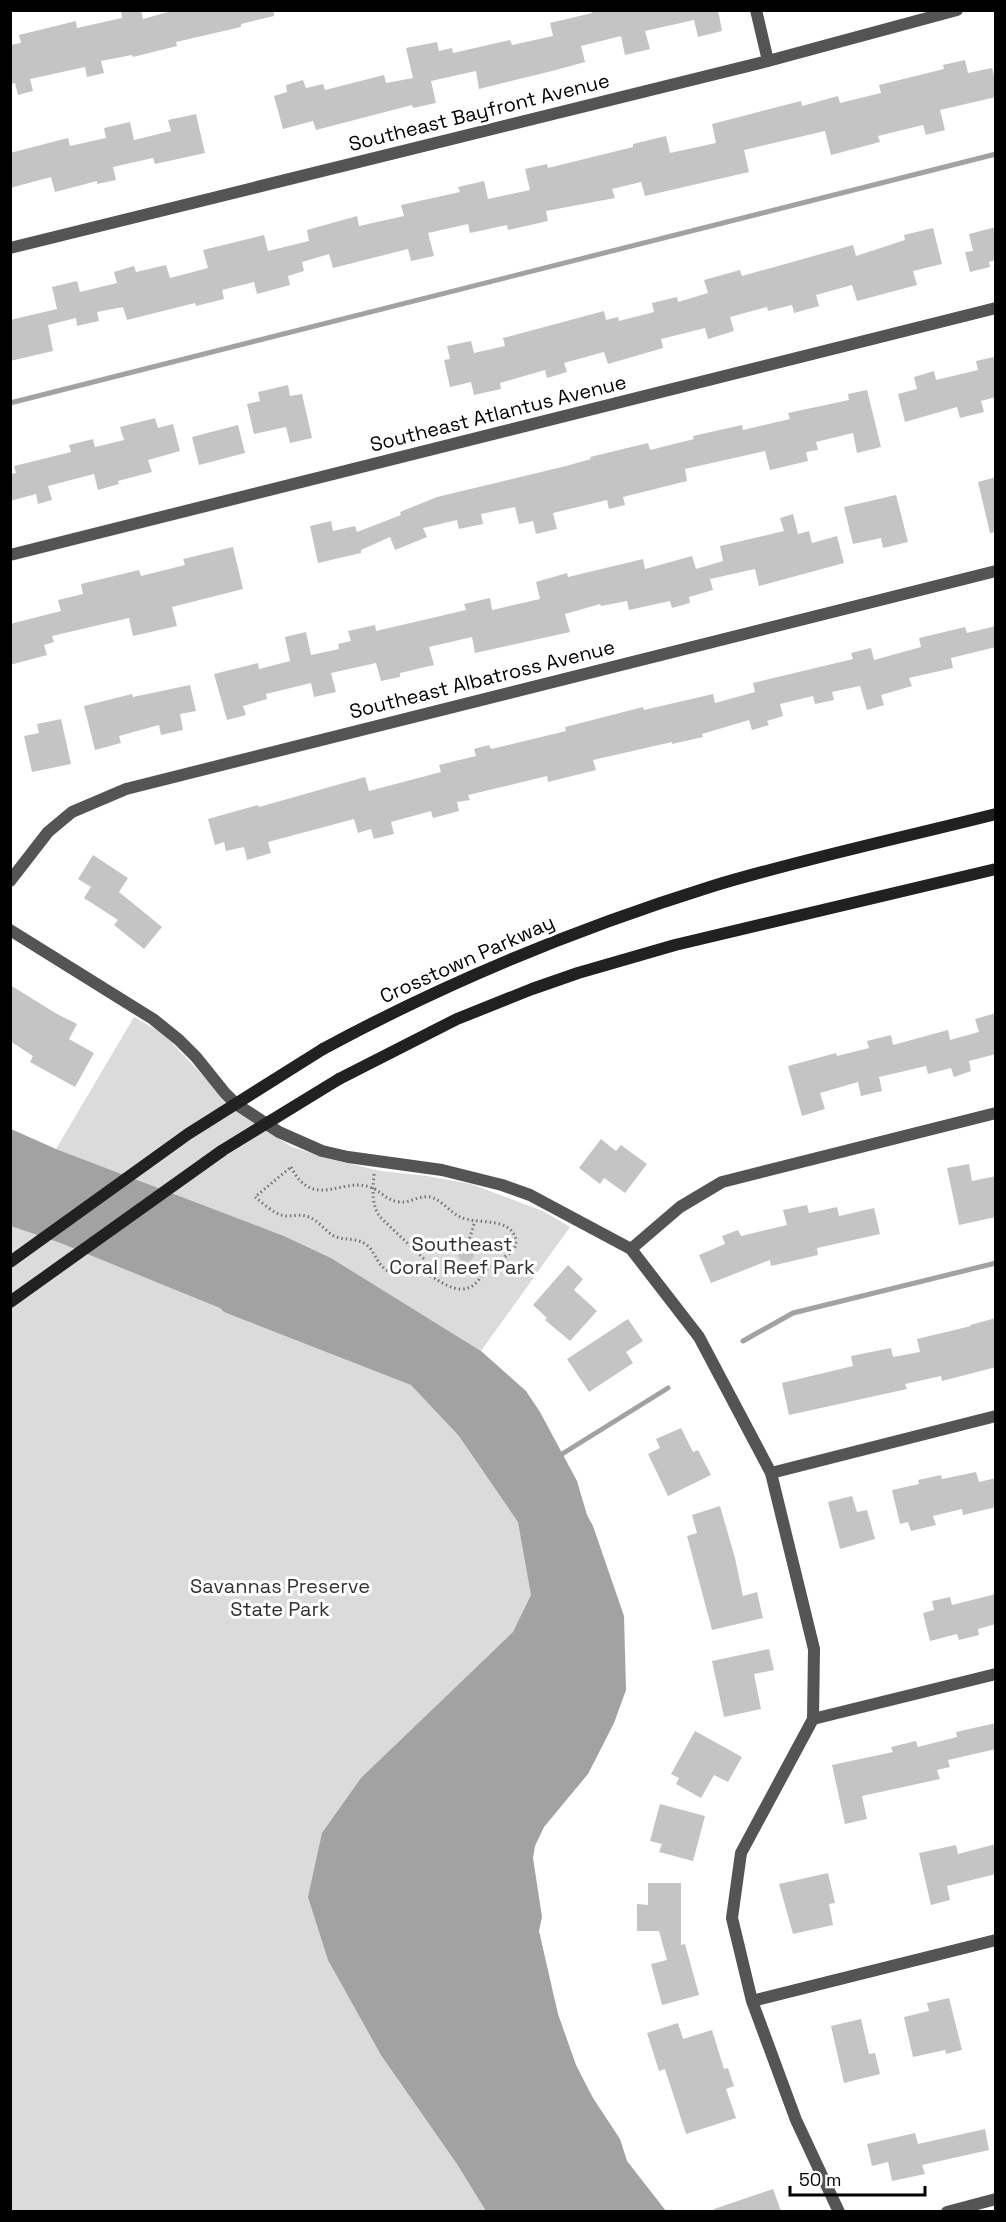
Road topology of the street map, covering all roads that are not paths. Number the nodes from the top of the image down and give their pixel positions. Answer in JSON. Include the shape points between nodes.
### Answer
{"nodes":[{"id":1,"x":756,"y":10,"type":"edge"},
{"id":2,"x":957,"y":10,"type":"edge"},
{"id":3,"x":768,"y":61,"type":"junction"},
{"id":4,"x":10,"y":248,"type":"edge"},
{"id":5,"x":996,"y":308,"type":"edge"},
{"id":6,"x":10,"y":555,"type":"edge"},
{"id":7,"x":996,"y":571,"type":"edge"},
{"id":8,"x":996,"y":814,"type":"edge"},
{"id":9,"x":996,"y":869,"type":"edge"},
{"id":10,"x":10,"y":881,"type":"edge"},
{"id":11,"x":10,"y":930,"type":"edge"},
{"id":12,"x":996,"y":1113,"type":"edge"},
{"id":13,"x":631,"y":1249,"type":"junction"},
{"id":14,"x":10,"y":1262,"type":"edge"},
{"id":15,"x":10,"y":1302,"type":"edge"},
{"id":16,"x":996,"y":1416,"type":"edge"},
{"id":17,"x":771,"y":1473,"type":"junction"},
{"id":18,"x":996,"y":1674,"type":"edge"},
{"id":19,"x":813,"y":1719,"type":"junction"},
{"id":20,"x":996,"y":1940,"type":"edge"},
{"id":21,"x":752,"y":2001,"type":"junction"},
{"id":22,"x":996,"y":2199,"type":"edge"},
{"id":23,"x":839,"y":2211,"type":"edge"},
{"id":24,"x":947,"y":2211,"type":"edge"}],
"edges":[{"from":1,"to":3,"type":"street"},
{"from":2,"to":3,"type":"street","name":"Southeast Bayfront Avenue"},
{"from":3,"to":4,"type":"street","name":"Southeast Bayfront Avenue"},
{"from":5,"to":6,"type":"street","name":"Southeast Atlantus Avenue"},
{"from":7,"to":10,"type":"street","name":"Southeast Albatross Avenue","via":[[126,789],[72,812],[48,832]]},
{"from":8,"to":14,"type":"main road","name":"Crosstown Parkway","bridge":true,"via":[[753,875],[584,929],[456,983],[323,1049],[188,1134]]},
{"from":9,"to":15,"type":"main road","bridge":true,"via":[[675,945],[578,973],[457,1019],[339,1079],[223,1150]]},
{"from":11,"to":13,"type":"street","via":[[153,1019],[196,1057],[236,1104],[279,1132],[348,1158],[442,1170],[502,1185],[530,1195]]},
{"from":12,"to":13,"type":"street","via":[[722,1182],[680,1208]]},
{"from":13,"to":17,"type":"street","via":[[699,1337]]},
{"from":16,"to":17,"type":"street"},
{"from":17,"to":19,"type":"street","via":[[814,1649]]},
{"from":18,"to":19,"type":"street"},
{"from":19,"to":21,"type":"street","via":[[741,1853],[732,1918]]},
{"from":20,"to":21,"type":"street"},
{"from":21,"to":23,"type":"street","via":[[796,2121]]},
{"from":22,"to":24,"type":"street"}]}
